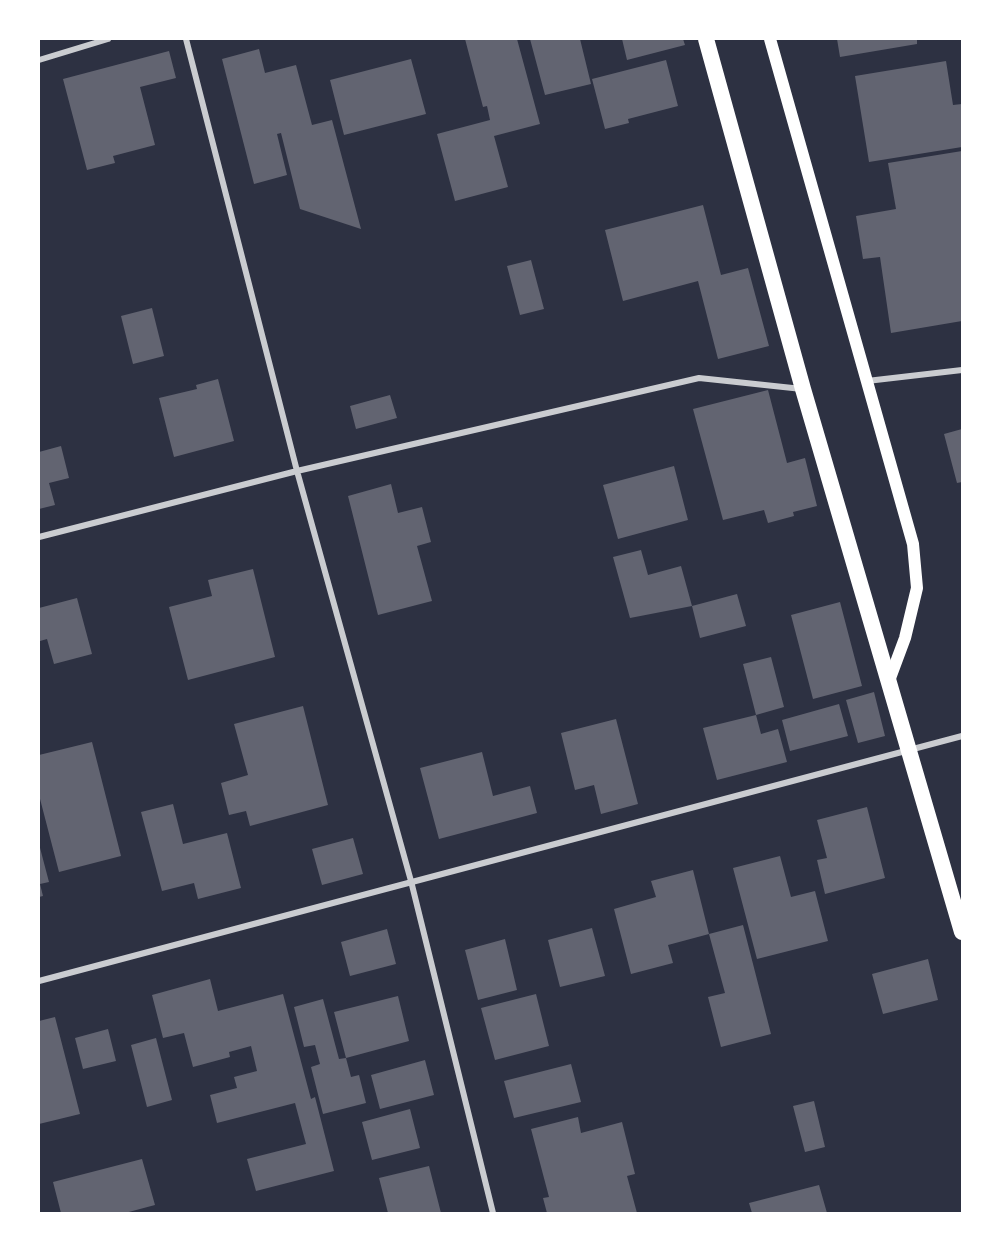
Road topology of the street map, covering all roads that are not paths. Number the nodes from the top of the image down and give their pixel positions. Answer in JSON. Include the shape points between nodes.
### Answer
{"nodes":[{"id":1,"x":108,"y":39,"type":"edge"},
{"id":2,"x":186,"y":39,"type":"edge"},
{"id":3,"x":706,"y":39,"type":"edge"},
{"id":4,"x":770,"y":39,"type":"edge"},
{"id":5,"x":39,"y":60,"type":"edge"},
{"id":6,"x":962,"y":370,"type":"edge"},
{"id":7,"x":867,"y":381,"type":"junction"},
{"id":8,"x":803,"y":389,"type":"junction"},
{"id":9,"x":297,"y":471,"type":"junction"},
{"id":10,"x":39,"y":537,"type":"edge"},
{"id":11,"x":889,"y":681,"type":"junction"},
{"id":12,"x":962,"y":736,"type":"edge"},
{"id":13,"x":909,"y":750,"type":"junction"},
{"id":14,"x":411,"y":881,"type":"junction"},
{"id":15,"x":962,"y":933,"type":"edge"},
{"id":16,"x":39,"y":981,"type":"edge"},
{"id":17,"x":493,"y":1213,"type":"edge"}],
"edges":[{"from":1,"to":5,"type":"street"},
{"from":2,"to":9,"type":"street"},
{"from":3,"to":8,"type":"highway"},
{"from":4,"to":7,"type":"main road"},
{"from":6,"to":7,"type":"street"},
{"from":7,"to":11,"type":"main road","via":[[913,544],[917,588]]},
{"from":8,"to":9,"type":"street","via":[[699,378]]},
{"from":8,"to":11,"type":"highway"},
{"from":9,"to":10,"type":"street"},
{"from":9,"to":14,"type":"street"},
{"from":11,"to":13,"type":"highway"},
{"from":12,"to":13,"type":"street"},
{"from":13,"to":14,"type":"street"},
{"from":13,"to":15,"type":"highway"},
{"from":14,"to":16,"type":"street"},
{"from":14,"to":17,"type":"street"}]}
